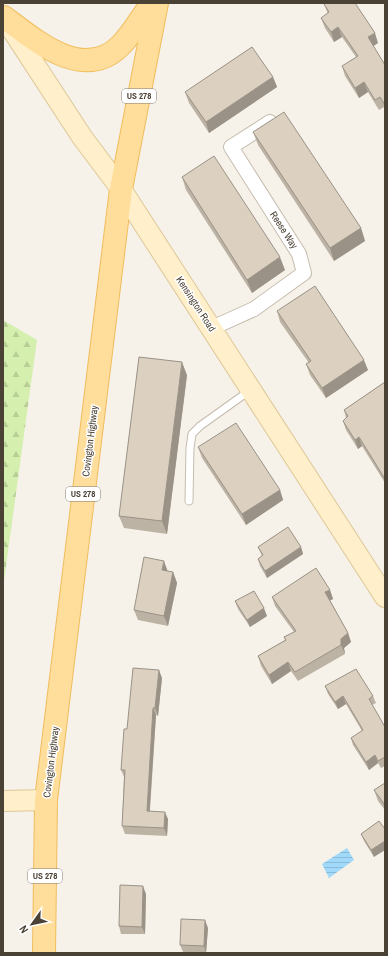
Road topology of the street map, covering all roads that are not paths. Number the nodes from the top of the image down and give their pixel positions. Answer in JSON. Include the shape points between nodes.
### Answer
{"nodes":[{"id":1,"x":152,"y":3,"type":"edge"},
{"id":2,"x":157,"y":3,"type":"edge"},
{"id":3,"x":4,"y":16,"type":"edge"},
{"id":4,"x":279,"y":116,"type":"edge"},
{"id":5,"x":121,"y":189,"type":"junction"},
{"id":6,"x":212,"y":328,"type":"junction"},
{"id":7,"x":251,"y":390,"type":"junction"},
{"id":8,"x":189,"y":501,"type":"dead end"},
{"id":9,"x":385,"y":597,"type":"edge"},
{"id":10,"x":3,"y":800,"type":"edge"},
{"id":11,"x":46,"y":800,"type":"junction"},
{"id":12,"x":44,"y":953,"type":"edge"}],
"edges":[{"from":1,"to":3,"type":"main road","via":[[122,45],[108,56],[90,60],[64,56],[34,40]]},
{"from":2,"to":5,"type":"main road","name":"Covington Highway","number":"US 278"},
{"from":3,"to":5,"type":"street","name":"Kensington Road","via":[[82,137]]},
{"from":4,"to":6,"type":"street","name":"Reese Way","via":[[231,147],[300,254],[304,273],[254,309]]},
{"from":5,"to":6,"type":"street","name":"Kensington Road"},
{"from":5,"to":11,"type":"main road","name":"Covington Highway","number":"US 278"},
{"from":6,"to":7,"type":"street","name":"Kensington Road"},
{"from":7,"to":8,"type":"lane","via":[[206,421],[192,434]]},
{"from":7,"to":9,"type":"street","name":"Kensington Road"},
{"from":10,"to":11,"type":"street"},
{"from":11,"to":12,"type":"main road","name":"Covington Highway","number":"US 278"}]}
